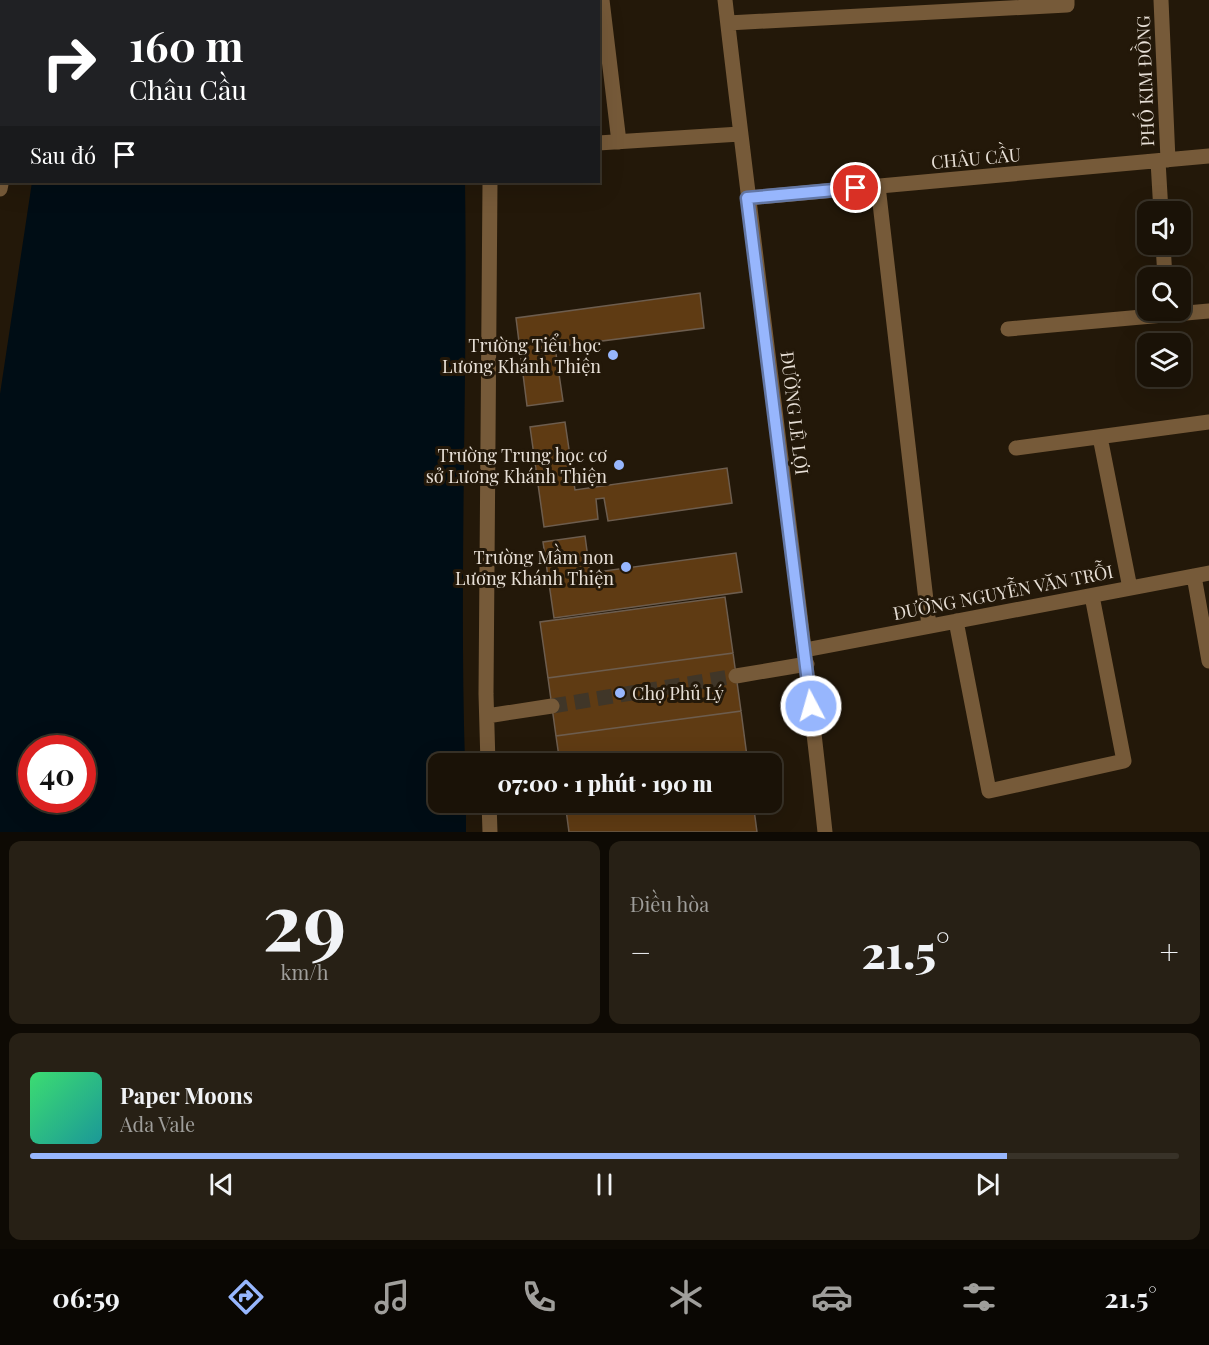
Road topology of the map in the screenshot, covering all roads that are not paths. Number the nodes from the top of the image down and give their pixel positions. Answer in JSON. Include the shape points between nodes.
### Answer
{"nodes":[{"id":1,"x":602,"y":0,"type":"edge"},
{"id":2,"x":725,"y":0,"type":"edge"},
{"id":3,"x":1067,"y":0,"type":"edge"},
{"id":4,"x":1161,"y":0,"type":"edge"},
{"id":5,"x":728,"y":23,"type":"junction"},
{"id":6,"x":740,"y":134,"type":"junction"},
{"id":7,"x":619,"y":142,"type":"junction"},
{"id":8,"x":600,"y":143,"type":"edge"},
{"id":9,"x":1209,"y":156,"type":"edge"},
{"id":10,"x":1163,"y":160,"type":"junction"},
{"id":11,"x":490,"y":183,"type":"edge"},
{"id":12,"x":878,"y":186,"type":"junction"},
{"id":13,"x":747,"y":198,"type":"junction"},
{"id":14,"x":1161,"y":201,"type":"edge"},
{"id":15,"x":1209,"y":311,"type":"edge"},
{"id":16,"x":1191,"y":312,"type":"edge"},
{"id":17,"x":1137,"y":316,"type":"edge"},
{"id":18,"x":1008,"y":329,"type":"dead end"},
{"id":19,"x":1209,"y":422,"type":"edge"},
{"id":20,"x":1101,"y":437,"type":"junction"},
{"id":21,"x":1016,"y":448,"type":"dead end"},
{"id":22,"x":1202,"y":575,"type":"edge"},
{"id":23,"x":1130,"y":588,"type":"junction"},
{"id":24,"x":1092,"y":596,"type":"junction"},
{"id":25,"x":956,"y":621,"type":"junction"},
{"id":26,"x":929,"y":626,"type":"junction"},
{"id":27,"x":806,"y":657,"type":"junction"},
{"id":28,"x":1209,"y":661,"type":"edge"},
{"id":29,"x":736,"y":676,"type":"tunnel mouth"},
{"id":30,"x":552,"y":706,"type":"tunnel mouth"},
{"id":31,"x":487,"y":716,"type":"junction"},
{"id":32,"x":488,"y":753,"type":"edge"},
{"id":33,"x":489,"y":813,"type":"edge"},
{"id":34,"x":490,"y":832,"type":"edge"},
{"id":35,"x":825,"y":832,"type":"edge"}],
"edges":[{"from":1,"to":7,"type":"street"},
{"from":2,"to":5,"type":"street","name":"ĐƯỜNG LÊ LỢI"},
{"from":3,"to":5,"type":"street","via":[[1067,5]]},
{"from":4,"to":10,"type":"street","name":"PHỐ KIM ĐỒNG"},
{"from":5,"to":6,"type":"street","name":"ĐƯỜNG LÊ LỢI"},
{"from":6,"to":7,"type":"street"},
{"from":6,"to":13,"type":"street","name":"ĐƯỜNG LÊ LỢI"},
{"from":7,"to":8,"type":"street"},
{"from":9,"to":10,"type":"street","name":"CHÂU CẦU"},
{"from":10,"to":12,"type":"street","name":"CHÂU CẦU"},
{"from":10,"to":14,"type":"street","name":"PHỐ KIM ĐỒNG"},
{"from":11,"to":31,"type":"street"},
{"from":12,"to":13,"type":"street","name":"CHÂU CẦU"},
{"from":12,"to":26,"type":"street"},
{"from":13,"to":27,"type":"street","name":"ĐƯỜNG LÊ LỢI"},
{"from":15,"to":16,"type":"street"},
{"from":17,"to":18,"type":"street"},
{"from":19,"to":20,"type":"street"},
{"from":20,"to":21,"type":"street"},
{"from":20,"to":23,"type":"street"},
{"from":22,"to":23,"type":"street","name":"ĐƯỜNG NGUYỄN VĂN TRỖI"},
{"from":22,"to":28,"type":"street"},
{"from":23,"to":24,"type":"street","name":"ĐƯỜNG NGUYỄN VĂN TRỖI"},
{"from":24,"to":25,"type":"street","name":"ĐƯỜNG NGUYỄN VĂN TRỖI"},
{"from":24,"to":25,"type":"street","via":[[1124,761],[989,791]]},
{"from":25,"to":26,"type":"street","name":"ĐƯỜNG NGUYỄN VĂN TRỖI"},
{"from":26,"to":27,"type":"street","name":"ĐƯỜNG NGUYỄN VĂN TRỖI"},
{"from":27,"to":29,"type":"street","name":"ĐƯỜNG NGUYỄN VĂN TRỖI"},
{"from":27,"to":35,"type":"street","name":"ĐƯỜNG LÊ LỢI"},
{"from":30,"to":31,"type":"street"},
{"from":31,"to":32,"type":"street"},
{"from":33,"to":34,"type":"street"}]}
